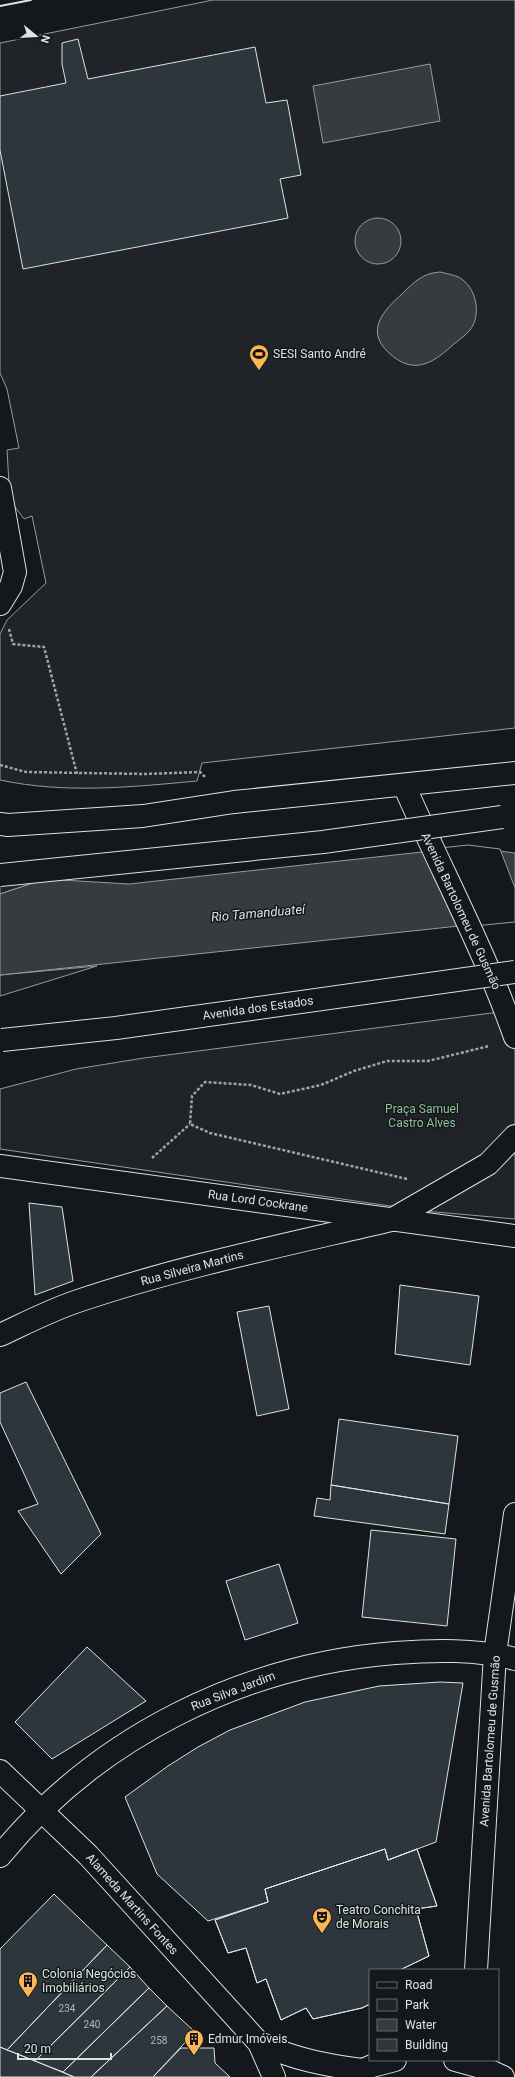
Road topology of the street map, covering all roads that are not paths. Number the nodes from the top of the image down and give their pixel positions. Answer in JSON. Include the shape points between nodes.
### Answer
{"nodes":[{"id":1,"x":0,"y":488,"type":"edge"},
{"id":2,"x":1,"y":603,"type":"edge"},
{"id":3,"x":515,"y":774,"type":"edge"},
{"id":4,"x":404,"y":785,"type":"junction"},
{"id":5,"x":515,"y":816,"type":"edge"},
{"id":6,"x":3,"y":825,"type":"edge"},
{"id":7,"x":0,"y":875,"type":"edge"},
{"id":8,"x":515,"y":972,"type":"edge"},
{"id":9,"x":515,"y":1038,"type":"edge"},
{"id":10,"x":0,"y":1040,"type":"edge"},
{"id":11,"x":515,"y":1136,"type":"edge"},
{"id":12,"x":0,"y":1166,"type":"edge"},
{"id":13,"x":391,"y":1220,"type":"junction"},
{"id":14,"x":515,"y":1236,"type":"edge"},
{"id":15,"x":0,"y":1335,"type":"edge"},
{"id":16,"x":515,"y":1514,"type":"edge"},
{"id":17,"x":505,"y":1657,"type":"edge"},
{"id":18,"x":0,"y":1772,"type":"edge"},
{"id":19,"x":41,"y":1812,"type":"junction"},
{"id":20,"x":0,"y":1856,"type":"edge"},
{"id":21,"x":476,"y":1969,"type":"edge"},
{"id":22,"x":259,"y":2043,"type":"junction"},
{"id":23,"x":392,"y":2061,"type":"edge"},
{"id":24,"x":465,"y":2061,"type":"edge"},
{"id":25,"x":355,"y":2074,"type":"edge"},
{"id":26,"x":274,"y":2077,"type":"edge"},
{"id":27,"x":503,"y":2077,"type":"edge"}],
"edges":[{"from":1,"to":2,"type":"main road","via":[[15,572],[11,586]]},
{"from":3,"to":4,"type":"main road"},
{"from":4,"to":6,"type":"main road","via":[[234,802],[143,816]]},
{"from":4,"to":9,"type":"main road","name":"Avenida Bartolomeu de Gusmão","via":[[498,988]]},
{"from":5,"to":7,"type":"main road","bridge":true,"via":[[323,842]]},
{"from":8,"to":10,"type":"main road","name":"Avenida dos Estados","bridge":true,"via":[[116,1028]]},
{"from":11,"to":13,"type":"main road","via":[[488,1164]]},
{"from":12,"to":13,"type":"main road","name":"Rua Lord Cockrane"},
{"from":13,"to":14,"type":"main road","name":"Rua Lord Cockrane"},
{"from":13,"to":15,"type":"main road","name":"Rua Silveira Martins","via":[[227,1258],[150,1280],[74,1303]]},
{"from":16,"to":17,"type":"main road","name":"Avenida Bartolomeu de Gusmão"},
{"from":17,"to":19,"type":"main road","name":"Rua Silva Jardim","via":[[436,1651],[377,1654],[319,1663],[257,1680],[193,1706],[139,1736],[86,1772]]},
{"from":17,"to":21,"type":"main road","name":"Avenida Bartolomeu de Gusmão"},
{"from":18,"to":19,"type":"main road","name":"Alameda Martins Fontes"},
{"from":19,"to":20,"type":"main road","name":"Rua Silva Jardim"},
{"from":19,"to":22,"type":"main road","name":"Alameda Martins Fontes","via":[[88,1855]]},
{"from":22,"to":25,"type":"main road","name":"Alameda Martins Fontes","via":[[284,2054]]},
{"from":22,"to":26,"type":"main road","name":"Alameda Martins Fontes"},
{"from":23,"to":25,"type":"main road"},
{"from":24,"to":27,"type":"main road"}]}
